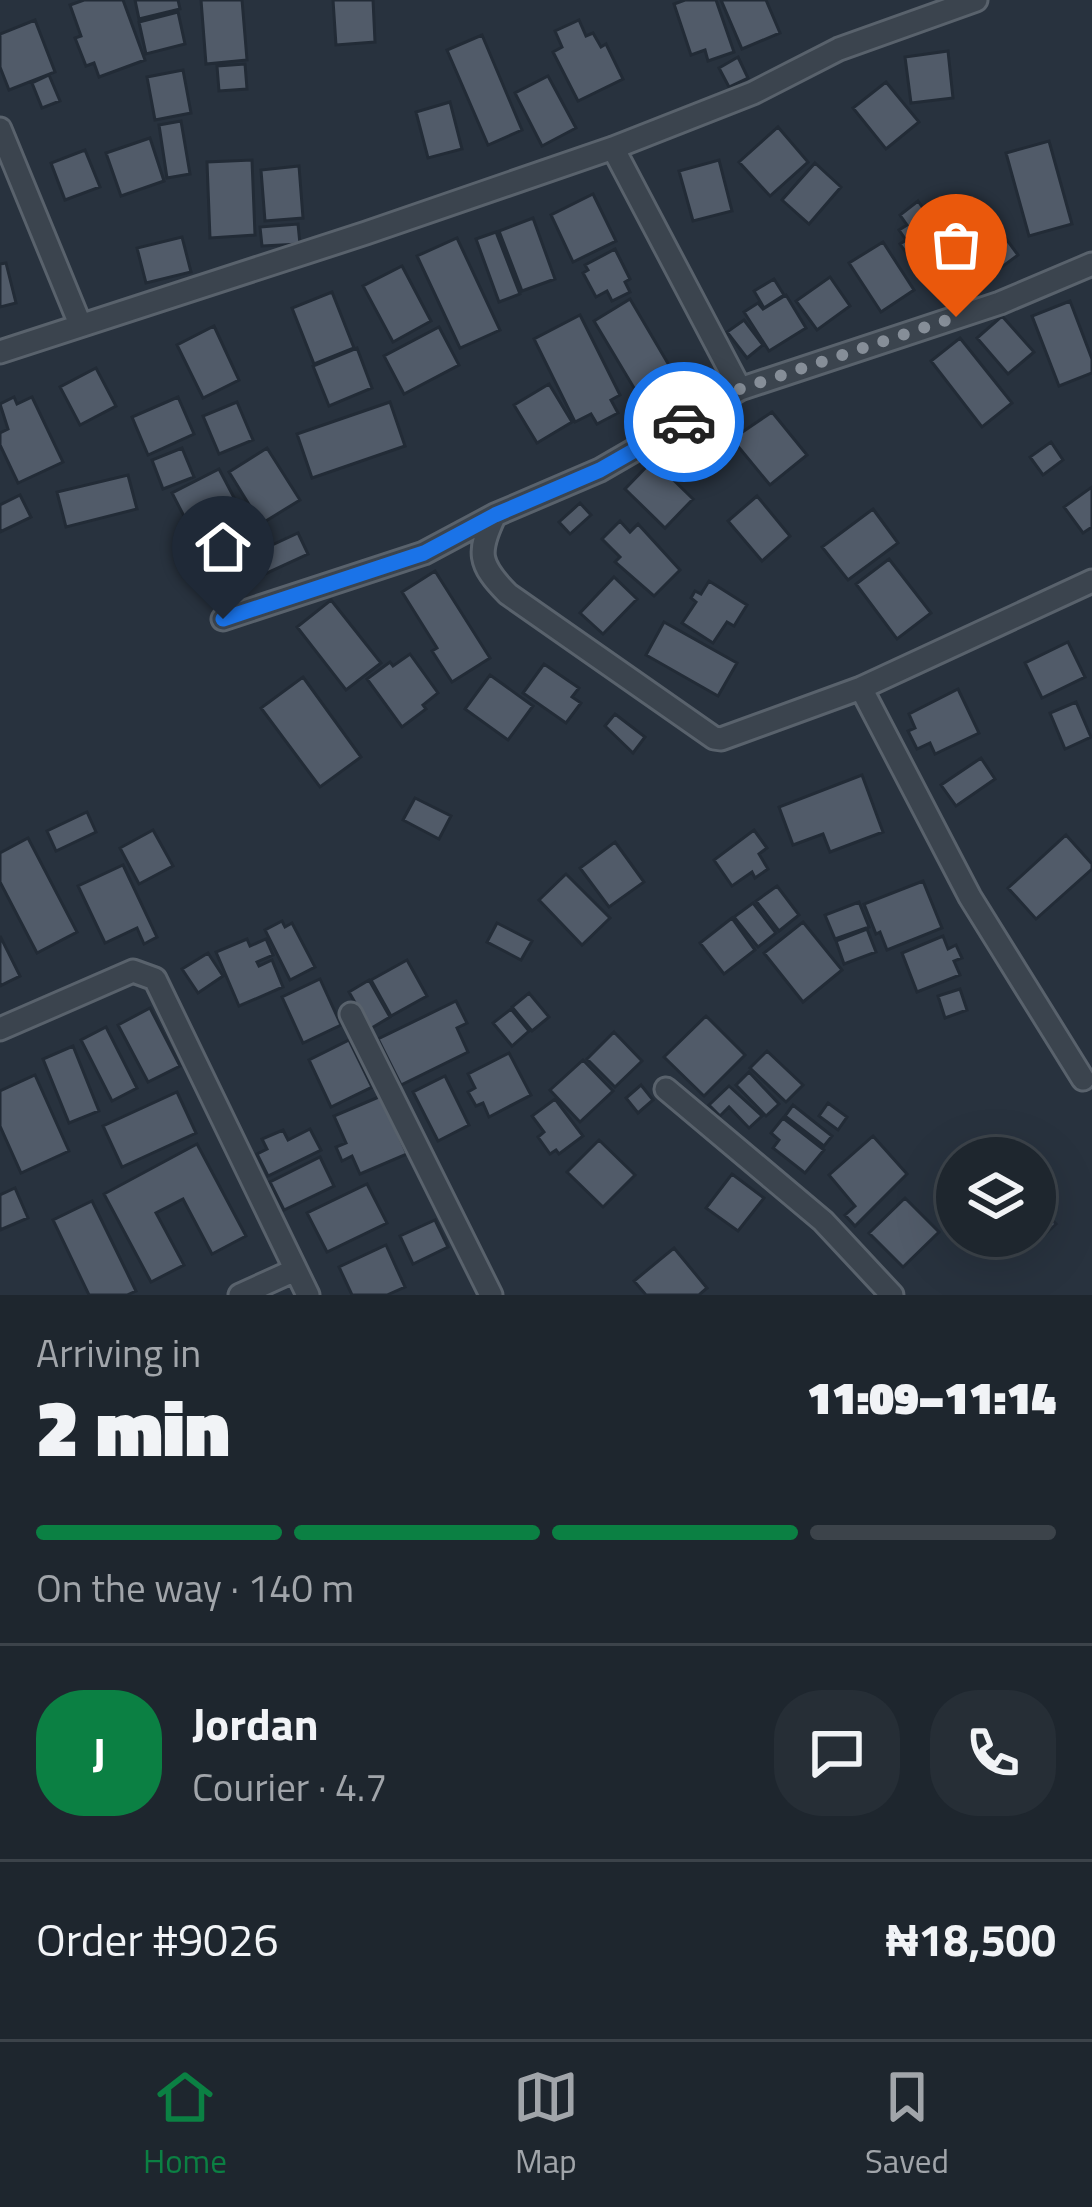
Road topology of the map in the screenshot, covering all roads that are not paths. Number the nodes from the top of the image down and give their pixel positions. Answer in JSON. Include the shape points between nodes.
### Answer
{"nodes":[{"id":1,"x":976,"y":0,"type":"edge"},
{"id":2,"x":0,"y":129,"type":"edge"},
{"id":3,"x":613,"y":148,"type":"junction"},
{"id":4,"x":1092,"y":264,"type":"edge"},
{"id":5,"x":80,"y":324,"type":"junction"},
{"id":6,"x":0,"y":352,"type":"edge"},
{"id":7,"x":740,"y":389,"type":"junction"},
{"id":8,"x":495,"y":515,"type":"junction"},
{"id":9,"x":1092,"y":581,"type":"edge"},
{"id":10,"x":223,"y":619,"type":"dead end"},
{"id":11,"x":861,"y":688,"type":"junction"},
{"id":12,"x":351,"y":1014,"type":"dead end"},
{"id":13,"x":0,"y":1029,"type":"edge"},
{"id":14,"x":1083,"y":1079,"type":"dead end"},
{"id":15,"x":666,"y":1090,"type":"dead end"},
{"id":16,"x":295,"y":1270,"type":"junction"},
{"id":17,"x":240,"y":1295,"type":"edge"},
{"id":18,"x":308,"y":1295,"type":"edge"},
{"id":19,"x":490,"y":1295,"type":"edge"},
{"id":20,"x":892,"y":1295,"type":"edge"}],
"edges":[{"from":1,"to":3,"type":"street","via":[[839,49]]},
{"from":2,"to":5,"type":"street"},
{"from":3,"to":5,"type":"street"},
{"from":3,"to":7,"type":"street"},
{"from":4,"to":7,"type":"street"},
{"from":5,"to":6,"type":"street"},
{"from":7,"to":8,"type":"street","via":[[600,470]]},
{"from":8,"to":10,"type":"street","via":[[424,553]]},
{"from":8,"to":11,"type":"street","via":[[480,546],[496,582],[714,738]]},
{"from":9,"to":11,"type":"street"},
{"from":11,"to":14,"type":"street","via":[[970,897]]},
{"from":12,"to":19,"type":"street"},
{"from":13,"to":16,"type":"street","via":[[134,971],[155,979]]},
{"from":15,"to":20,"type":"street","via":[[823,1221]]},
{"from":16,"to":17,"type":"street"},
{"from":16,"to":18,"type":"street"}]}
